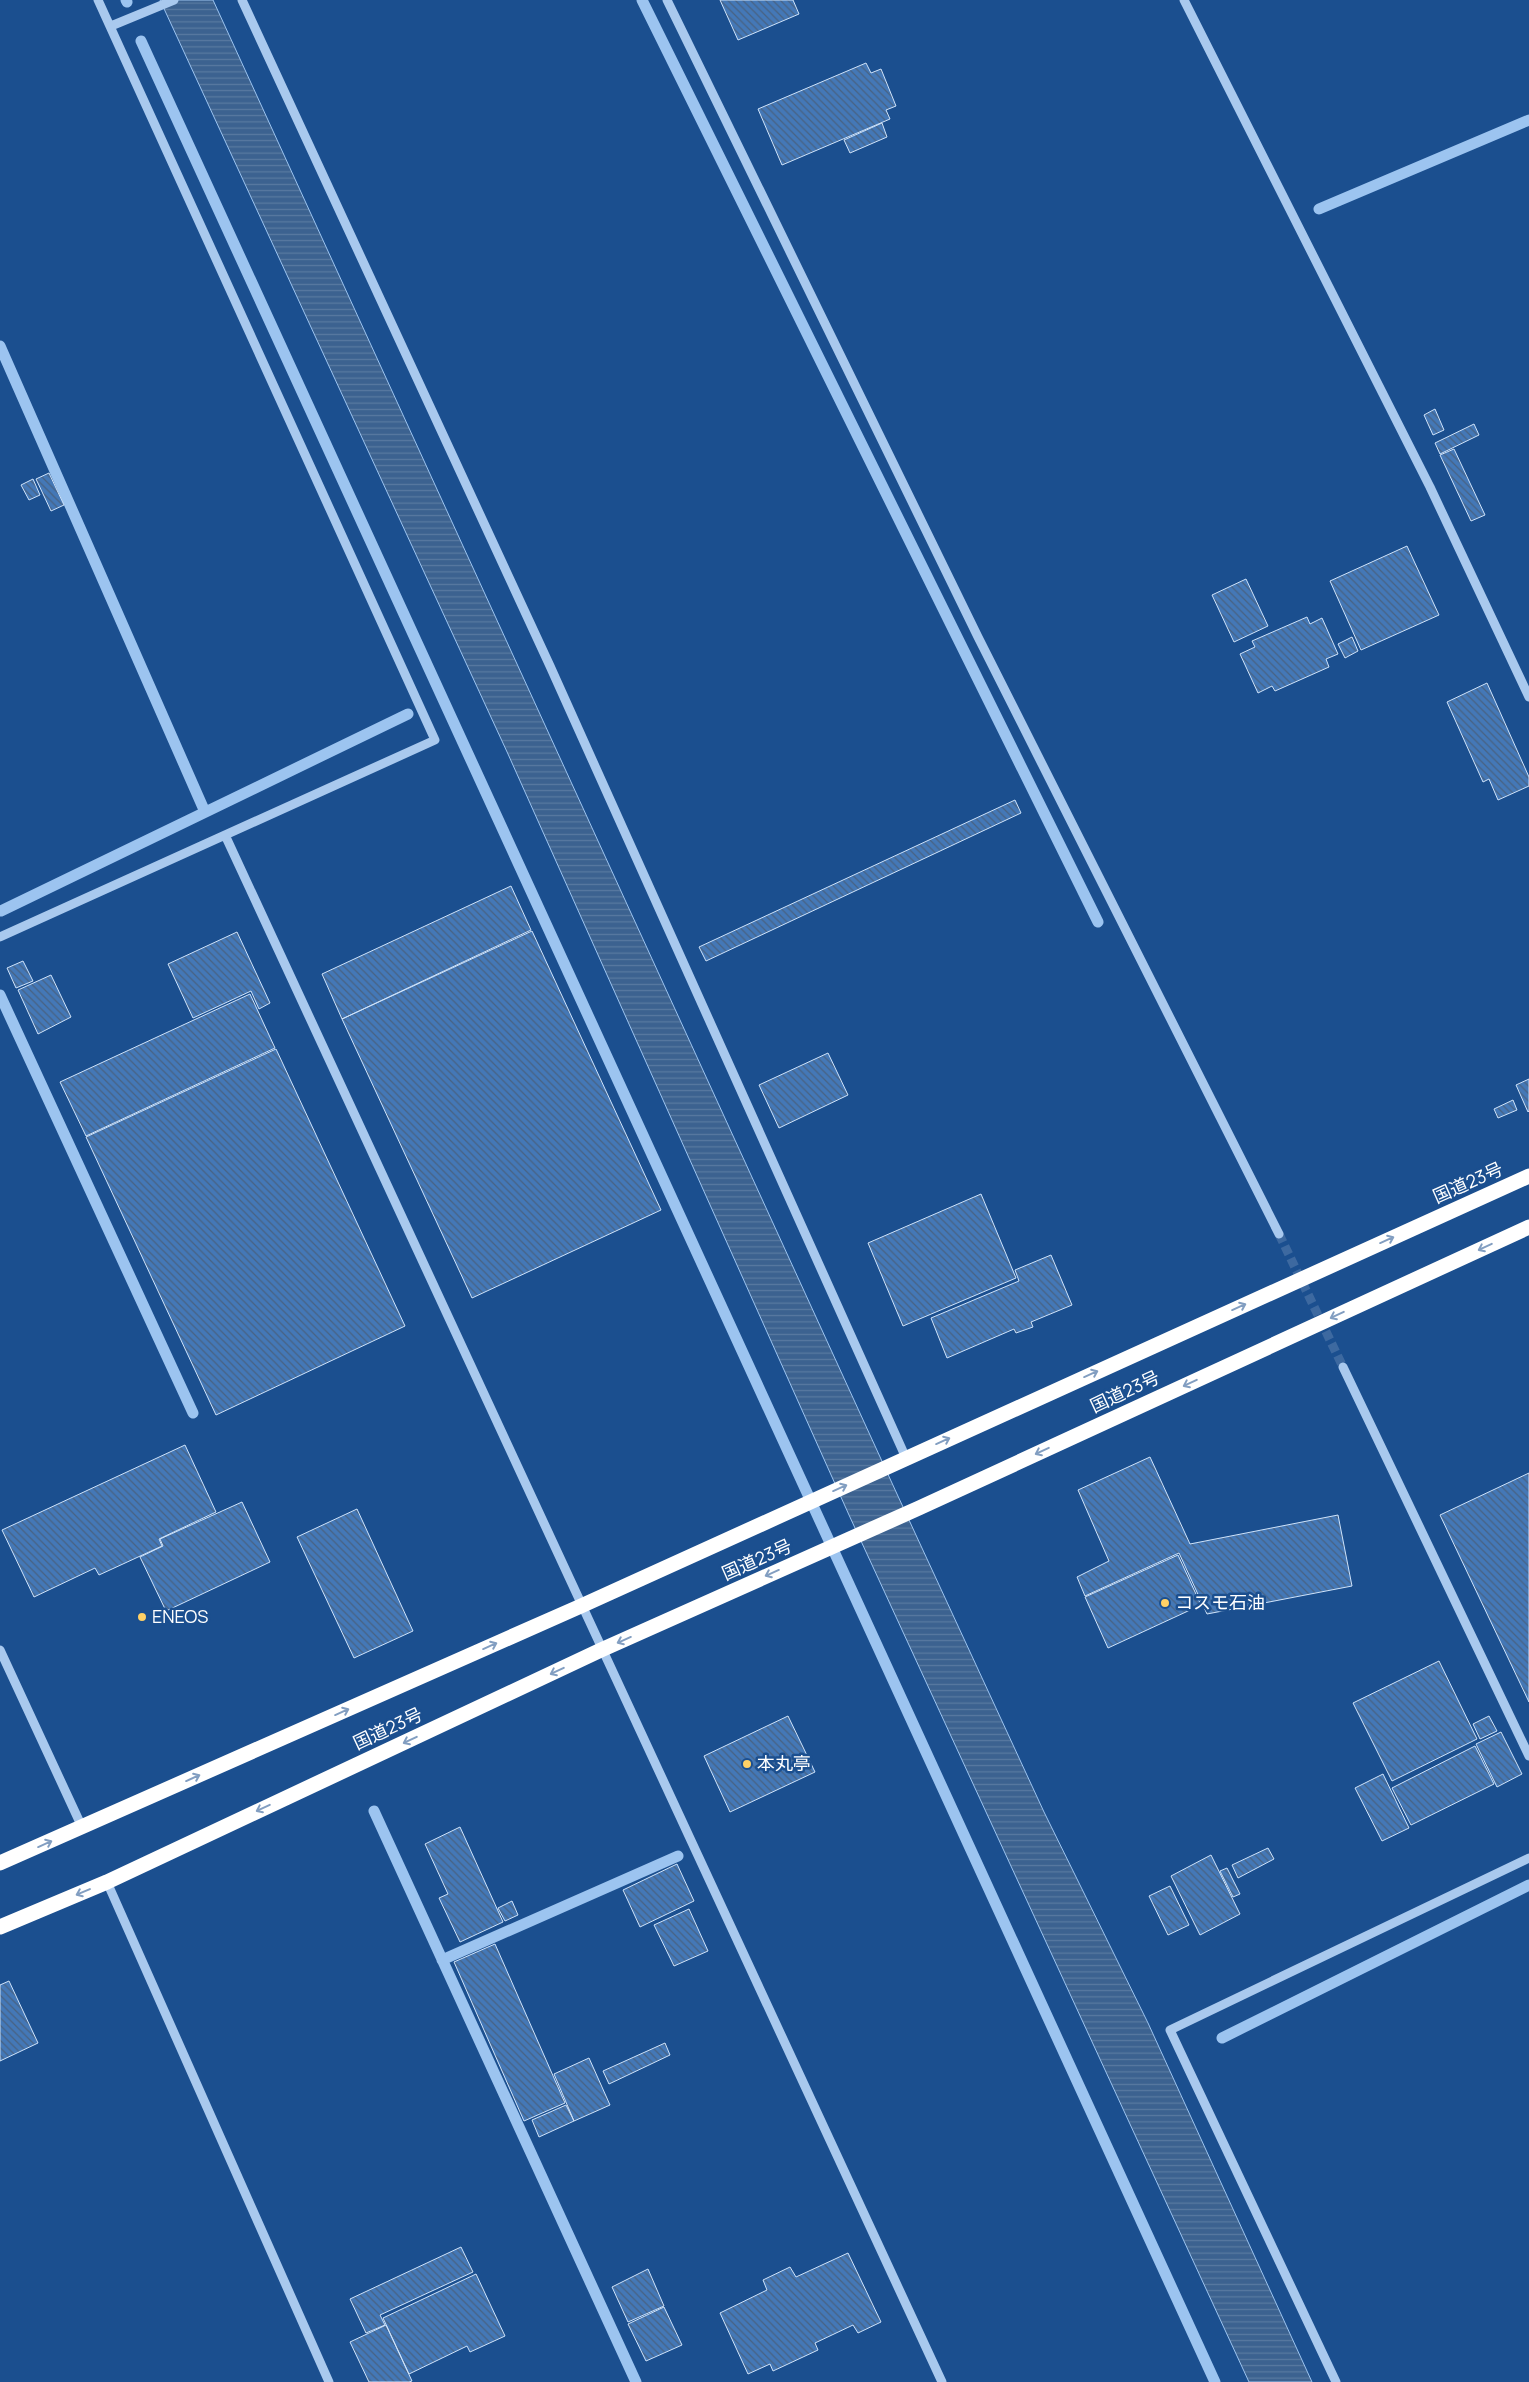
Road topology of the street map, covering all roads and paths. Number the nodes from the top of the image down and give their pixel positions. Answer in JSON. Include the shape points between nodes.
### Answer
{"nodes":[{"id":1,"x":98,"y":0,"type":"edge"},
{"id":2,"x":174,"y":0,"type":"edge"},
{"id":3,"x":242,"y":0,"type":"edge"},
{"id":4,"x":667,"y":0,"type":"edge"},
{"id":5,"x":1184,"y":0,"type":"edge"},
{"id":6,"x":111,"y":26,"type":"junction"},
{"id":7,"x":1529,"y":697,"type":"edge"},
{"id":8,"x":224,"y":835,"type":"junction"},
{"id":9,"x":0,"y":937,"type":"edge"},
{"id":10,"x":1529,"y":1176,"type":"edge"},
{"id":11,"x":1529,"y":1227,"type":"edge"},
{"id":12,"x":1279,"y":1234,"type":"tunnel mouth"},
{"id":13,"x":1343,"y":1367,"type":"tunnel mouth"},
{"id":14,"x":902,"y":1460,"type":"junction"},
{"id":15,"x":581,"y":1606,"type":"junction"},
{"id":16,"x":0,"y":1650,"type":"edge"},
{"id":17,"x":601,"y":1650,"type":"junction"},
{"id":18,"x":1529,"y":1756,"type":"edge"},
{"id":19,"x":82,"y":1827,"type":"junction"},
{"id":20,"x":1529,"y":1858,"type":"edge"},
{"id":21,"x":0,"y":1863,"type":"edge"},
{"id":22,"x":107,"y":1882,"type":"junction"},
{"id":23,"x":0,"y":1928,"type":"edge"},
{"id":24,"x":329,"y":2382,"type":"edge"},
{"id":25,"x":942,"y":2382,"type":"edge"},
{"id":26,"x":1336,"y":2382,"type":"edge"}],
"edges":[{"from":1,"to":6,"type":"street"},
{"from":2,"to":6,"type":"street"},
{"from":3,"to":14,"type":"street","via":[[550,666]]},
{"from":4,"to":12,"type":"street","via":[[978,637]]},
{"from":5,"to":7,"type":"street","via":[[1430,487]]},
{"from":6,"to":8,"type":"street","via":[[435,740]]},
{"from":8,"to":9,"type":"street"},
{"from":8,"to":15,"type":"street"},
{"from":14,"to":10,"type":"highway","name":"国道23号","one_way":true},
{"from":11,"to":17,"type":"highway","name":"国道23号","one_way":true,"via":[[919,1508]]},
{"from":13,"to":18,"type":"street"},
{"from":15,"to":14,"type":"highway","name":"国道23号","one_way":true},
{"from":15,"to":17,"type":"street"},
{"from":19,"to":15,"type":"highway","name":"国道23号","one_way":true},
{"from":16,"to":19,"type":"street"},
{"from":17,"to":22,"type":"highway","name":"国道23号","one_way":true},
{"from":17,"to":25,"type":"street"},
{"from":21,"to":19,"type":"highway","name":"国道23号","one_way":true},
{"from":20,"to":26,"type":"street","via":[[1170,2030]]},
{"from":22,"to":23,"type":"highway","name":"国道23号","one_way":true},
{"from":22,"to":24,"type":"street"}]}
